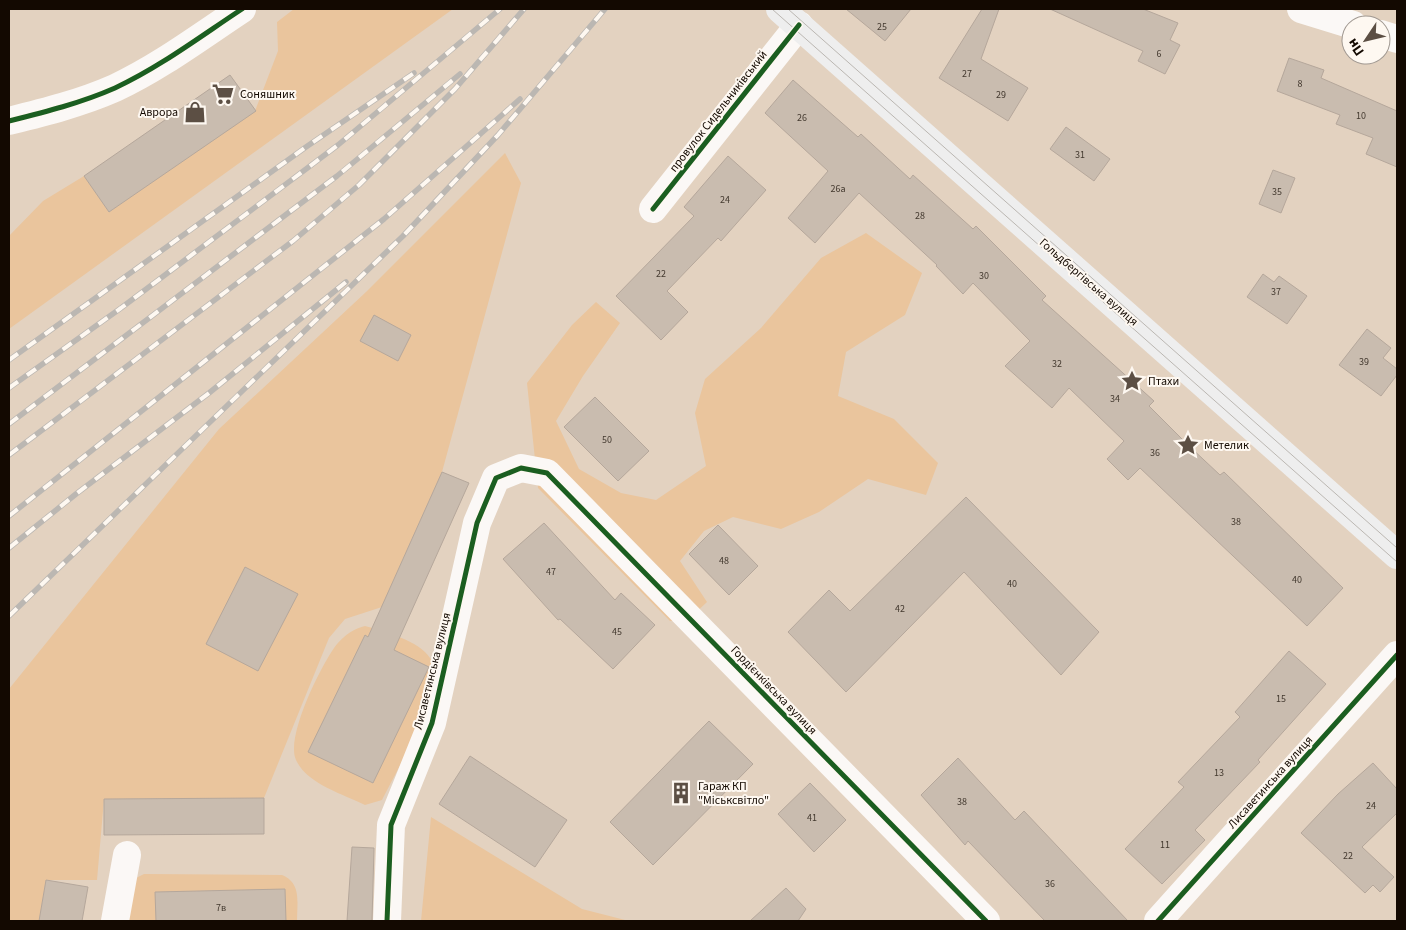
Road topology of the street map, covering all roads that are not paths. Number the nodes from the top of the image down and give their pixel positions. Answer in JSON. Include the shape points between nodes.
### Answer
{"nodes":[{"id":1,"x":242,"y":9,"type":"edge"},
{"id":2,"x":1301,"y":9,"type":"edge"},
{"id":3,"x":790,"y":17,"type":"edge"},
{"id":4,"x":1341,"y":21,"type":"edge"},
{"id":5,"x":9,"y":121,"type":"edge"},
{"id":6,"x":653,"y":209,"type":"dead end"},
{"id":7,"x":547,"y":473,"type":"joint"},
{"id":8,"x":1397,"y":555,"type":"edge"},
{"id":9,"x":1397,"y":655,"type":"edge"},
{"id":10,"x":127,"y":856,"type":"dead end"},
{"id":11,"x":115,"y":921,"type":"edge"},
{"id":12,"x":388,"y":921,"type":"edge"},
{"id":13,"x":986,"y":921,"type":"edge"},
{"id":14,"x":1158,"y":921,"type":"edge"}],
"edges":[{"from":1,"to":5,"type":"street","via":[[116,87],[86,100]]},
{"from":2,"to":4,"type":"street"},
{"from":3,"to":6,"type":"street","name":"провулок Сидельниківський"},
{"from":3,"to":8,"type":"main road","name":"Гольдбергівська вулиця"},
{"from":7,"to":12,"type":"street","name":"Лисаветинська вулиця","via":[[521,468],[496,478],[477,523],[432,723],[391,825]]},
{"from":7,"to":13,"type":"street","name":"Гордієнківська вулиця"},
{"from":9,"to":14,"type":"street","name":"Лисаветинська вулиця"},
{"from":10,"to":11,"type":"street"}]}
